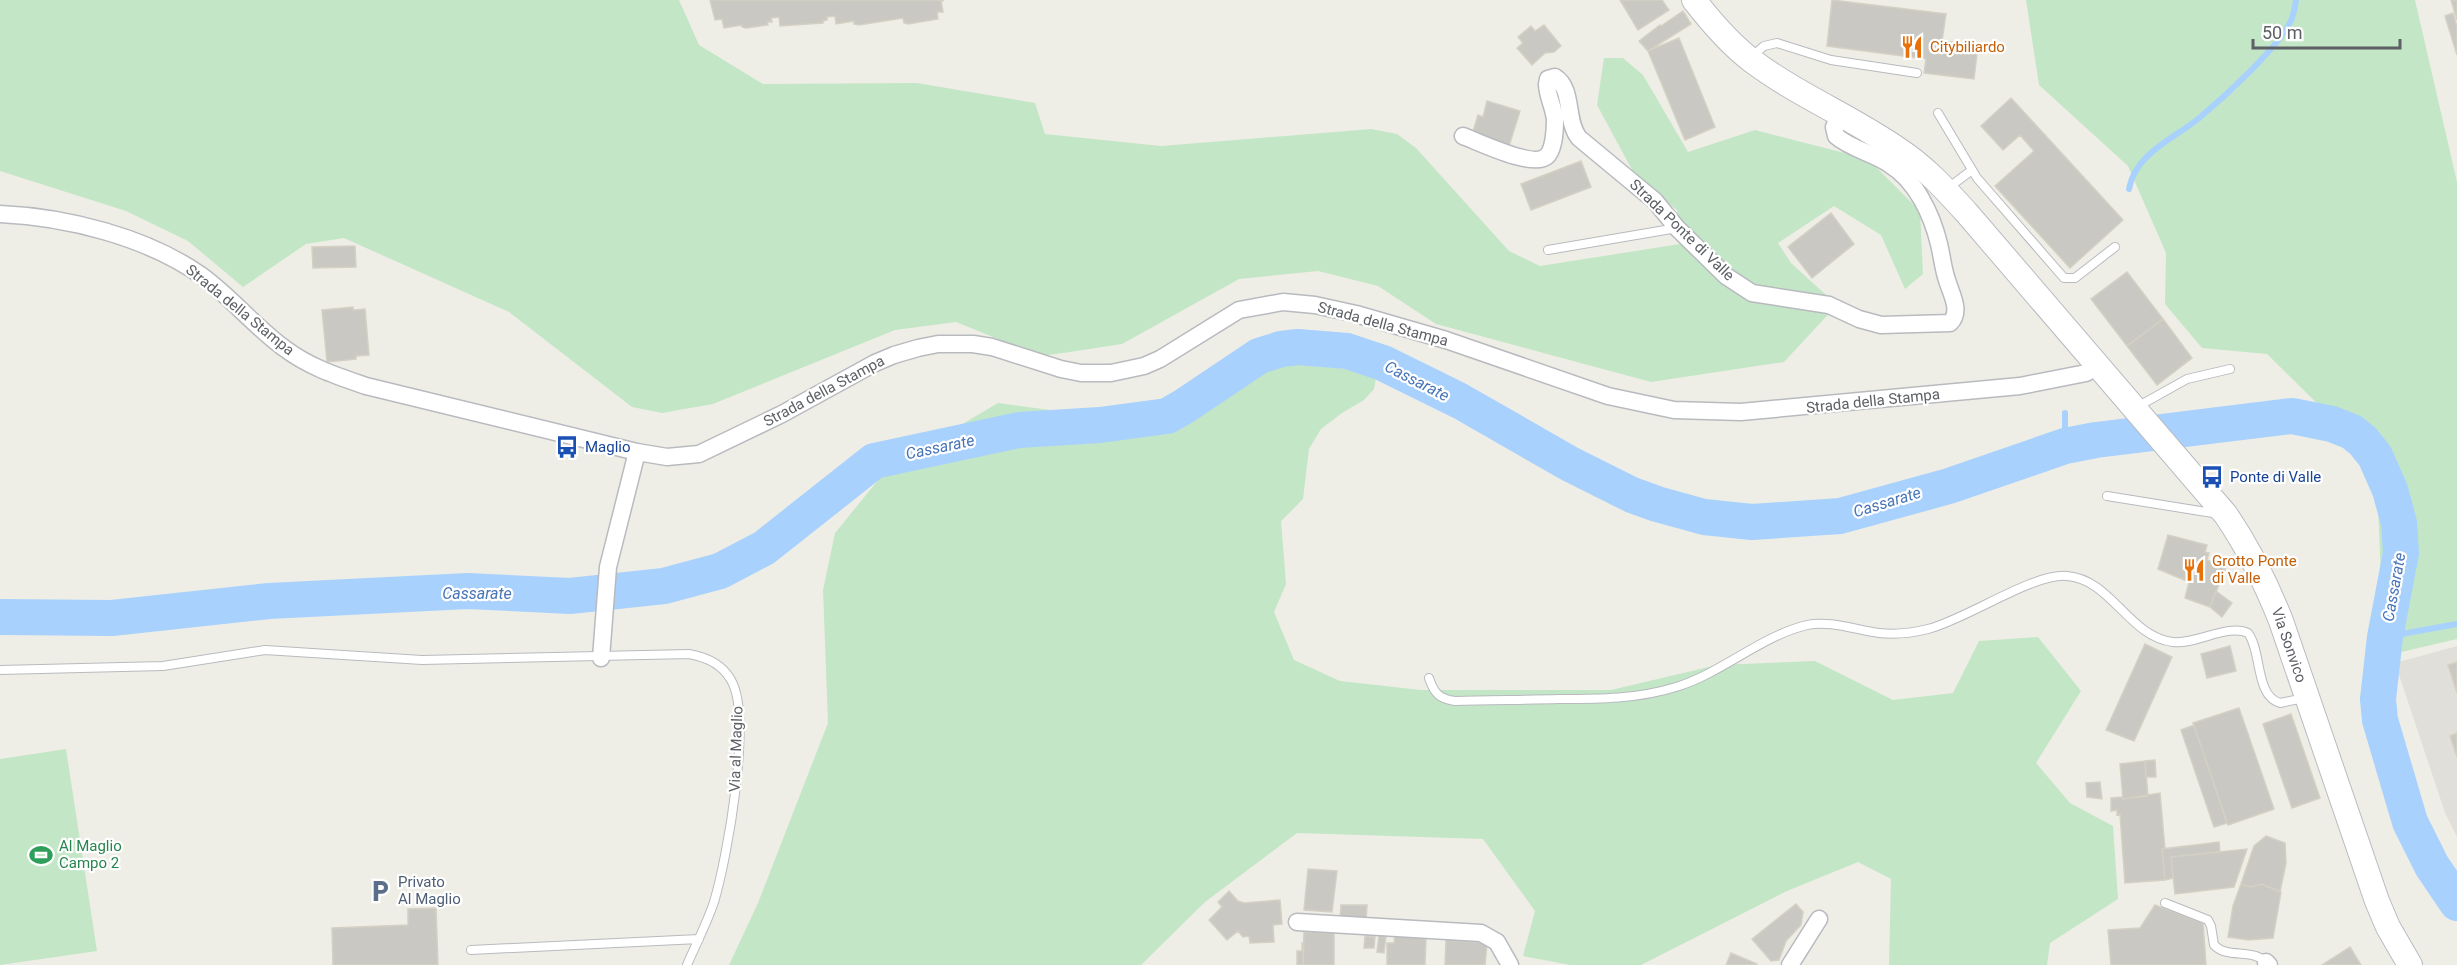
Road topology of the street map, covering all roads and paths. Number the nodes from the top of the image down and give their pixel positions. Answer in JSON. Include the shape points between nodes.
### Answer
{"nodes":[{"id":1,"x":1694,"y":0,"type":"edge"},
{"id":2,"x":1750,"y":59,"type":"junction"},
{"id":3,"x":1917,"y":72,"type":"dead end"},
{"id":4,"x":1938,"y":113,"type":"dead end"},
{"id":5,"x":1840,"y":114,"type":"junction"},
{"id":6,"x":1463,"y":136,"type":"dead end"},
{"id":7,"x":1972,"y":170,"type":"junction"},
{"id":8,"x":1945,"y":190,"type":"junction"},
{"id":9,"x":0,"y":214,"type":"edge"},
{"id":10,"x":1677,"y":228,"type":"junction"},
{"id":11,"x":2115,"y":247,"type":"dead end"},
{"id":12,"x":1548,"y":250,"type":"dead end"},
{"id":13,"x":2097,"y":365,"type":"junction"},
{"id":14,"x":2230,"y":369,"type":"dead end"},
{"id":15,"x":2137,"y":410,"type":"junction"},
{"id":16,"x":638,"y":452,"type":"junction"},
{"id":17,"x":2107,"y":496,"type":"dead end"},
{"id":18,"x":2226,"y":515,"type":"junction"},
{"id":19,"x":601,"y":658,"type":"junction"},
{"id":20,"x":0,"y":670,"type":"edge"},
{"id":21,"x":1429,"y":678,"type":"dead end"},
{"id":22,"x":2307,"y":697,"type":"junction"},
{"id":23,"x":2165,"y":903,"type":"dead end"},
{"id":24,"x":1819,"y":919,"type":"dead end"},
{"id":25,"x":1297,"y":922,"type":"dead end"},
{"id":26,"x":699,"y":939,"type":"junction"},
{"id":27,"x":471,"y":950,"type":"dead end"},
{"id":28,"x":2267,"y":963,"type":"edge"},
{"id":29,"x":687,"y":965,"type":"edge"},
{"id":30,"x":1510,"y":965,"type":"edge"},
{"id":31,"x":1790,"y":965,"type":"edge"},
{"id":32,"x":2410,"y":965,"type":"edge"}],
"edges":[{"from":1,"to":2,"type":"street"},
{"from":2,"to":3,"type":"lane","via":[[1764,46],[1777,43],[1831,60]]},
{"from":2,"to":5,"type":"street"},
{"from":4,"to":7,"type":"lane"},
{"from":5,"to":8,"type":"street","via":[[1900,150]]},
{"from":5,"to":10,"type":"street","name":"Strada Ponte di Valle","via":[[1834,127],[1836,136],[1893,166],[1911,183],[1924,206],[1937,238],[1955,307],[1950,323],[1881,325],[1829,305],[1752,293],[1725,276]]},
{"from":6,"to":10,"type":"street","name":"Strada Ponte di Valle","via":[[1522,158],[1546,157],[1555,128],[1547,84],[1548,79],[1555,77],[1563,84],[1572,126],[1579,138],[1655,201]]},
{"from":7,"to":8,"type":"lane"},
{"from":7,"to":11,"type":"lane","via":[[2064,278],[2075,278]]},
{"from":8,"to":13,"type":"street"},
{"from":9,"to":16,"type":"street","name":"Strada della Stampa","via":[[56,220],[157,249],[203,276],[283,348],[317,369],[366,386]]},
{"from":10,"to":12,"type":"lane"},
{"from":13,"to":15,"type":"street","name":"Via Sonvico"},
{"from":13,"to":16,"type":"street","name":"Strada della Stampa","via":[[2086,373],[2020,386],[1795,408],[1686,411],[1608,396],[1446,340],[1356,314],[1283,302],[1239,310],[1160,359],[1111,373],[1061,369],[973,344],[918,348],[875,363],[699,454],[668,457]]},
{"from":14,"to":15,"type":"lane","via":[[2187,379]]},
{"from":15,"to":18,"type":"street","name":"Via Sonvico"},
{"from":16,"to":19,"type":"street","via":[[608,567]]},
{"from":17,"to":18,"type":"lane"},
{"from":18,"to":22,"type":"street","name":"Via Sonvico","via":[[2266,583]]},
{"from":19,"to":20,"type":"lane","name":"Via al Maglio","via":[[422,660],[265,650],[163,666]]},
{"from":19,"to":26,"type":"lane","name":"Via al Maglio","via":[[703,656],[731,680],[739,704],[737,785],[727,851],[714,902]]},
{"from":21,"to":22,"type":"lane","via":[[1437,695],[1455,700],[1595,699],[1651,693],[1697,680],[1802,627],[1829,624],[1882,633],[1913,633],[1959,618],[2042,580],[2065,576],[2087,581],[2139,626],[2165,640],[2185,642],[2236,630],[2248,633],[2270,698],[2280,703]]},
{"from":22,"to":32,"type":"street","name":"Via Sonvico","via":[[2377,901]]},
{"from":23,"to":28,"type":"lane","via":[[2208,920],[2214,945],[2221,951],[2257,955]]},
{"from":24,"to":31,"type":"street"},
{"from":25,"to":30,"type":"street","via":[[1480,933],[1497,942]]},
{"from":26,"to":27,"type":"lane"},
{"from":26,"to":29,"type":"lane","name":"Via al Maglio"}]}
